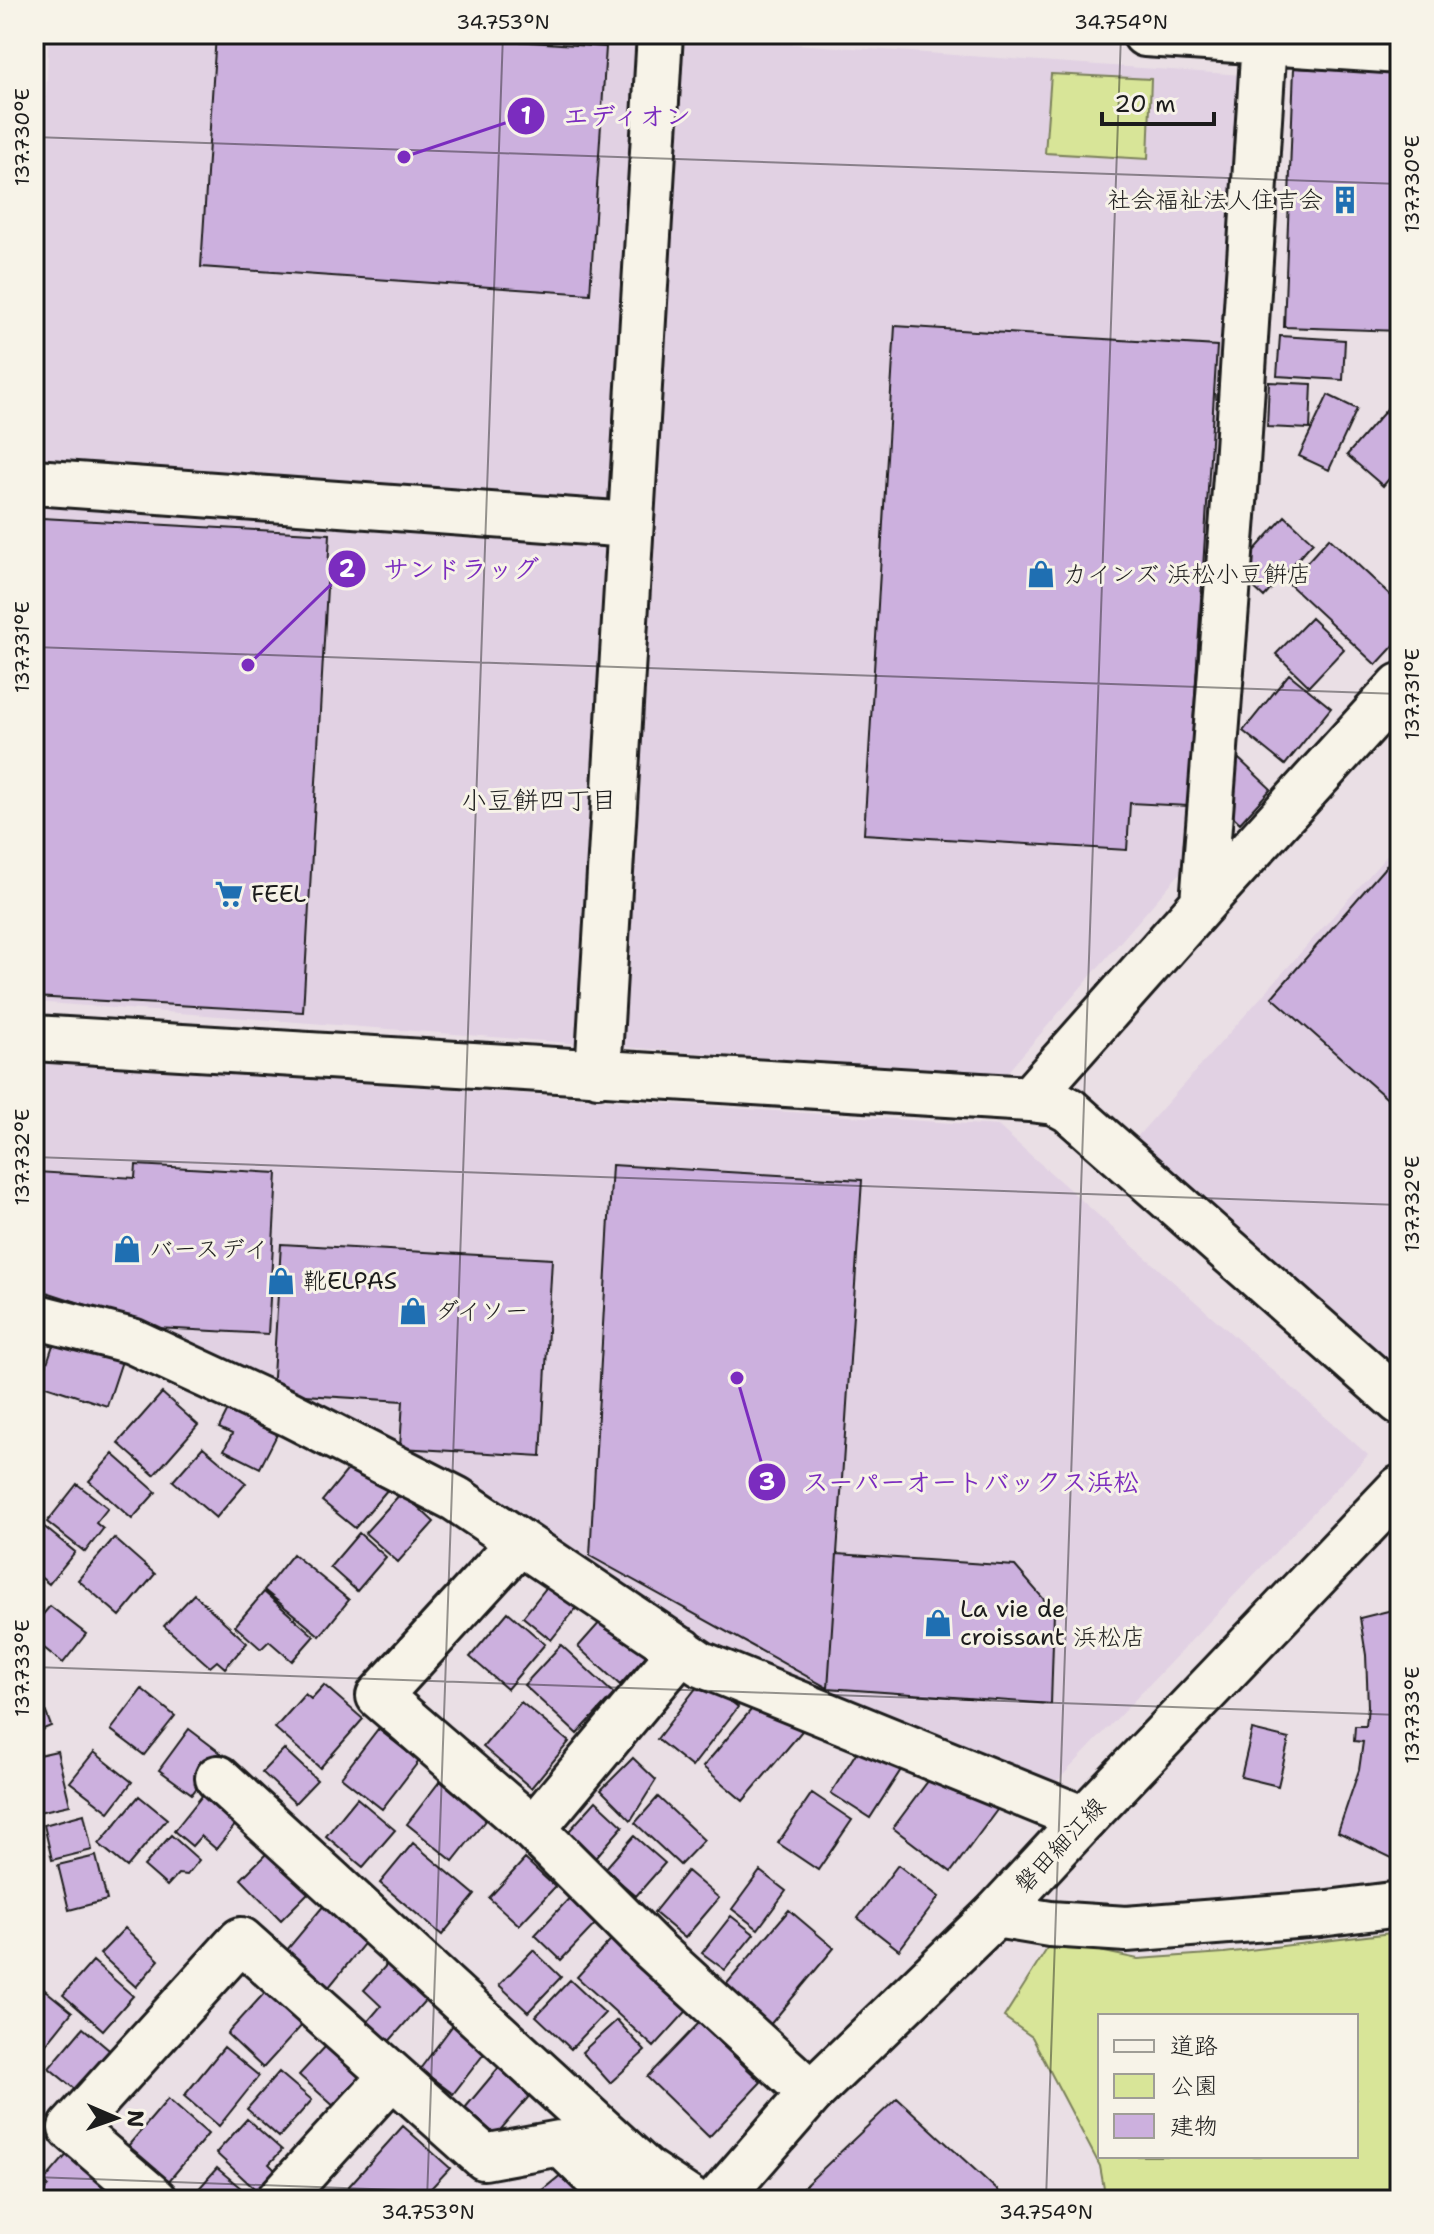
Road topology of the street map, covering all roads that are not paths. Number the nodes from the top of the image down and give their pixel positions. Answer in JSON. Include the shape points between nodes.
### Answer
{"nodes":[{"id":1,"x":660,"y":34,"type":"edge"},
{"id":2,"x":1145,"y":34,"type":"edge"},
{"id":3,"x":1264,"y":41,"type":"junction"},
{"id":4,"x":1400,"y":51,"type":"edge"},
{"id":5,"x":34,"y":482,"type":"edge"},
{"id":6,"x":630,"y":525,"type":"junction"},
{"id":7,"x":1400,"y":686,"type":"edge"},
{"id":8,"x":1203,"y":903,"type":"junction"},
{"id":9,"x":34,"y":1038,"type":"edge"},
{"id":10,"x":598,"y":1074,"type":"junction"},
{"id":11,"x":1029,"y":1099,"type":"junction"},
{"id":12,"x":34,"y":1316,"type":"edge"},
{"id":13,"x":1400,"y":1402,"type":"edge"},
{"id":14,"x":1400,"y":1488,"type":"edge"},
{"id":15,"x":520,"y":1542,"type":"junction"},
{"id":16,"x":682,"y":1650,"type":"junction"},
{"id":17,"x":218,"y":1778,"type":"dead end"},
{"id":18,"x":1084,"y":1819,"type":"junction"},
{"id":19,"x":533,"y":1829,"type":"junction"},
{"id":20,"x":1400,"y":1904,"type":"edge"},
{"id":21,"x":995,"y":1915,"type":"junction"},
{"id":22,"x":391,"y":2077,"type":"junction"},
{"id":23,"x":811,"y":2093,"type":"junction"},
{"id":24,"x":155,"y":2200,"type":"edge"},
{"id":25,"x":279,"y":2200,"type":"edge"},
{"id":26,"x":619,"y":2200,"type":"edge"},
{"id":27,"x":690,"y":2200,"type":"edge"},
{"id":28,"x":718,"y":2200,"type":"edge"}],
"edges":[{"from":1,"to":6,"type":"street"},
{"from":2,"to":3,"type":"street"},
{"from":3,"to":4,"type":"street"},
{"from":3,"to":8,"type":"street"},
{"from":5,"to":6,"type":"street"},
{"from":6,"to":10,"type":"street"},
{"from":7,"to":8,"type":"street"},
{"from":8,"to":11,"type":"street"},
{"from":9,"to":10,"type":"street"},
{"from":10,"to":11,"type":"street"},
{"from":11,"to":13,"type":"street","via":[[1069,1110]]},
{"from":12,"to":15,"type":"street","via":[[132,1341],[290,1414],[456,1499]]},
{"from":14,"to":18,"type":"street","name":"磐田細江線"},
{"from":15,"to":16,"type":"street"},
{"from":15,"to":19,"type":"street","via":[[379,1696]]},
{"from":16,"to":18,"type":"street","via":[[701,1664]]},
{"from":16,"to":19,"type":"street"},
{"from":17,"to":27,"type":"street","via":[[645,2170]]},
{"from":18,"to":21,"type":"street","name":"磐田細江線"},
{"from":19,"to":23,"type":"street","via":[[653,1949]]},
{"from":20,"to":21,"type":"street","via":[[1126,1929]]},
{"from":21,"to":23,"type":"street","name":"磐田細江線"},
{"from":22,"to":24,"type":"street","via":[[241,1940],[71,2128]]},
{"from":22,"to":25,"type":"street"},
{"from":22,"to":26,"type":"street","via":[[484,2157],[560,2143]]},
{"from":23,"to":28,"type":"street","name":"磐田細江線"}]}
